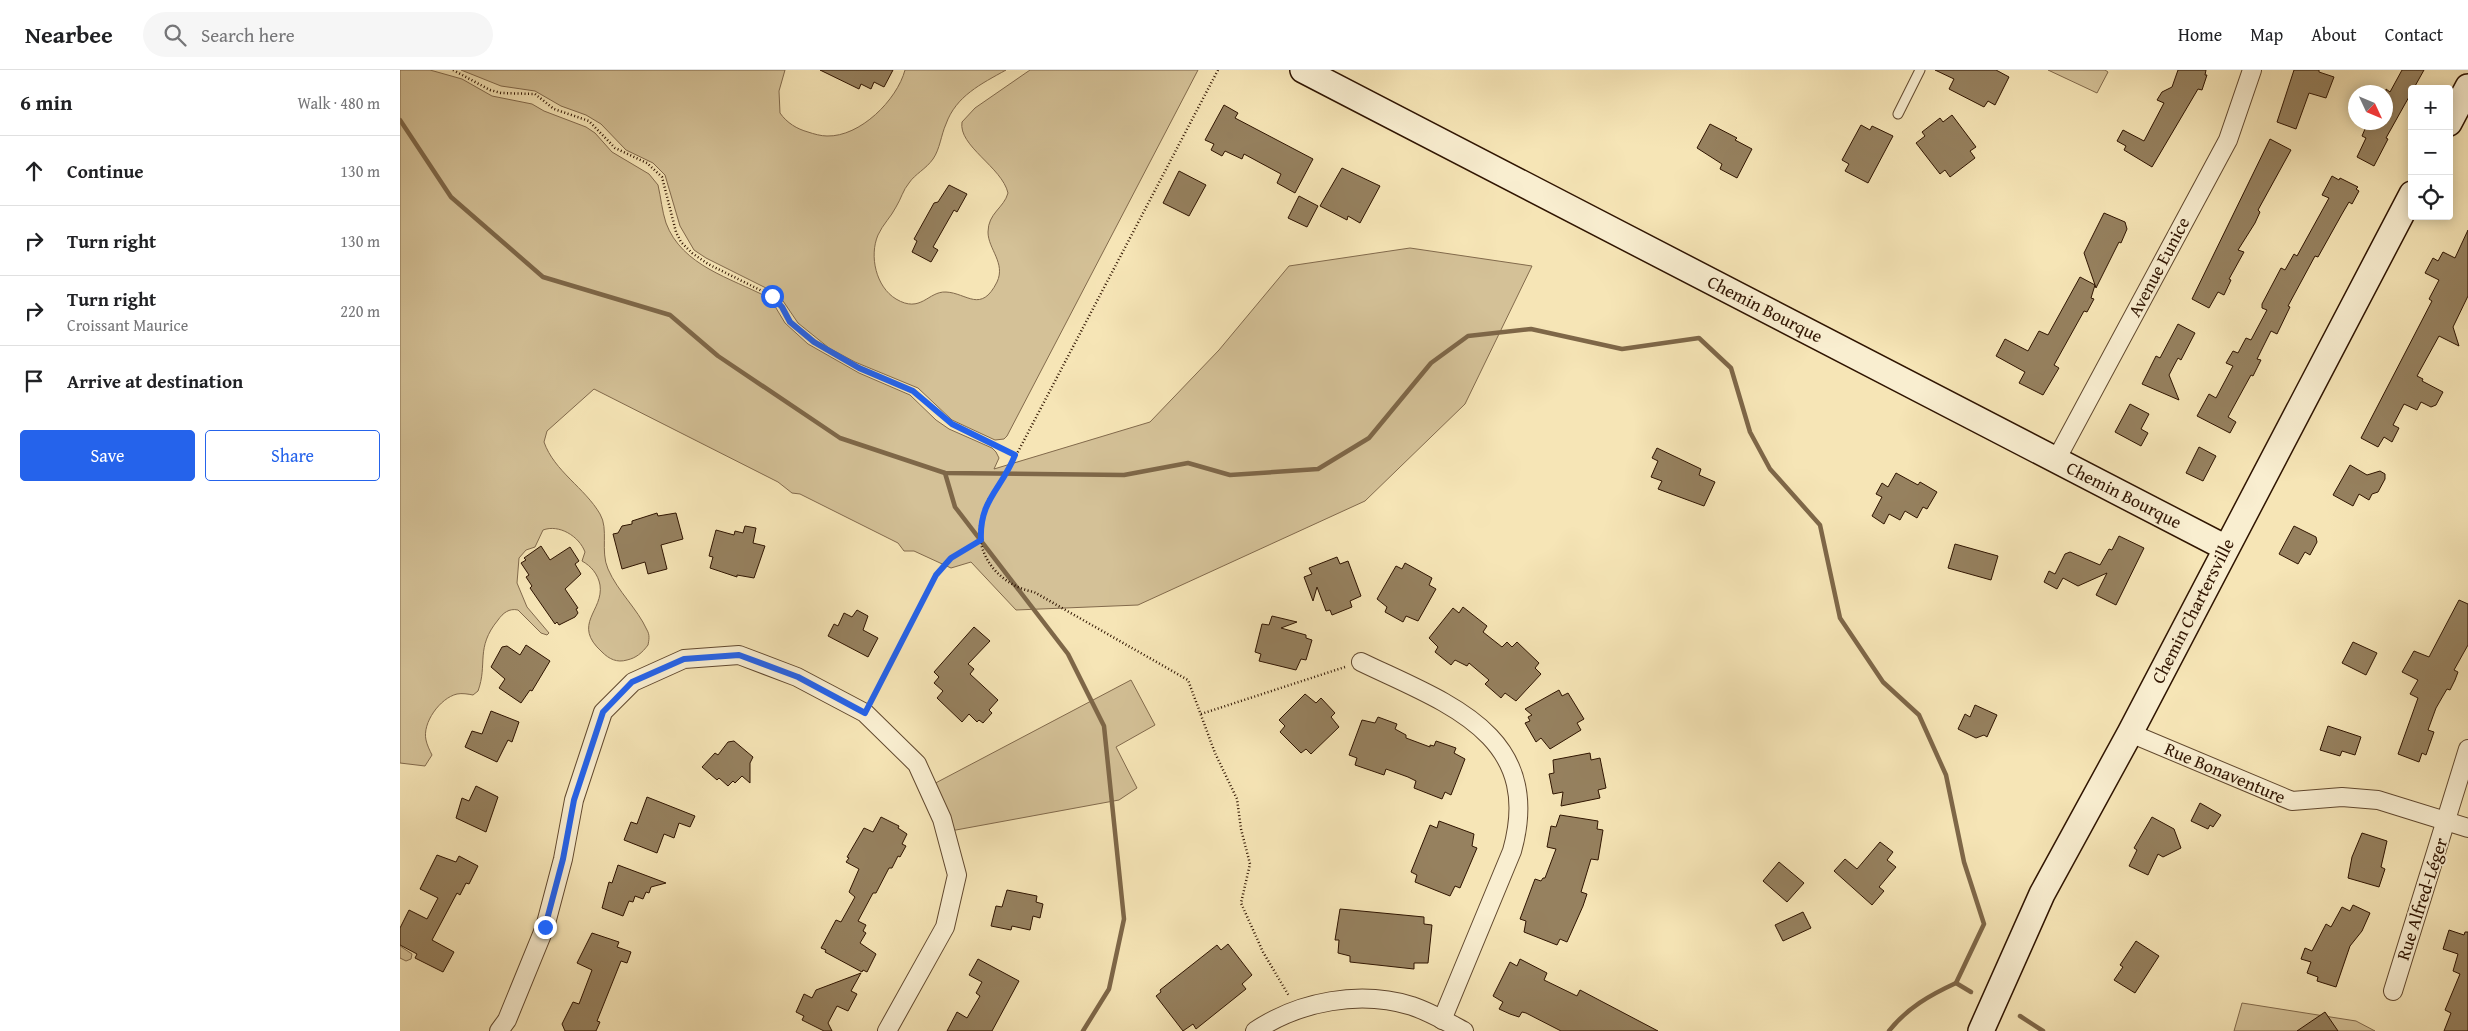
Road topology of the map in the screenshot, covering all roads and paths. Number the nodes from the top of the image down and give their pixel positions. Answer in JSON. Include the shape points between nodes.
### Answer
{"nodes":[{"id":1,"x":453,"y":70,"type":"edge"},
{"id":2,"x":1218,"y":70,"type":"edge"},
{"id":3,"x":1303,"y":70,"type":"edge"},
{"id":4,"x":1920,"y":70,"type":"edge"},
{"id":5,"x":2252,"y":70,"type":"edge"},
{"id":6,"x":2468,"y":87,"type":"edge"},
{"id":7,"x":1898,"y":114,"type":"dead end"},
{"id":8,"x":2453,"y":115,"type":"edge"},
{"id":9,"x":2408,"y":202,"type":"edge"},
{"id":10,"x":1015,"y":455,"type":"junction"},
{"id":11,"x":2056,"y":460,"type":"junction"},
{"id":12,"x":981,"y":540,"type":"junction"},
{"id":13,"x":2226,"y":548,"type":"junction"},
{"id":14,"x":1361,"y":662,"type":"joint"},
{"id":15,"x":865,"y":713,"type":"junction"},
{"id":16,"x":1201,"y":714,"type":"junction"},
{"id":17,"x":2130,"y":733,"type":"junction"},
{"id":18,"x":2468,"y":749,"type":"edge"},
{"id":19,"x":2447,"y":822,"type":"junction"},
{"id":20,"x":2468,"y":828,"type":"edge"},
{"id":21,"x":2393,"y":991,"type":"dead end"},
{"id":22,"x":1297,"y":1010,"type":"junction"},
{"id":23,"x":1442,"y":1020,"type":"junction"},
{"id":24,"x":499,"y":1031,"type":"edge"},
{"id":25,"x":888,"y":1031,"type":"edge"},
{"id":26,"x":1255,"y":1031,"type":"edge"},
{"id":27,"x":1464,"y":1031,"type":"edge"},
{"id":28,"x":1981,"y":1031,"type":"edge"}],
"edges":[{"from":1,"to":10,"type":"path","via":[[490,90],[535,94],[554,109],[589,121],[615,148],[647,163],[662,177],[676,232],[692,253],[772,296],[796,327],[829,352],[913,391],[952,424]]},
{"from":2,"to":10,"type":"path"},
{"from":3,"to":11,"type":"street","name":"Chemin Bourque"},
{"from":4,"to":7,"type":"lane"},
{"from":5,"to":11,"type":"street","name":"Avenue Eunice","via":[[2228,140]]},
{"from":6,"to":8,"type":"street"},
{"from":9,"to":13,"type":"street","name":"Chemin Chartersville"},
{"from":10,"to":12,"type":"path","via":[[984,510]]},
{"from":11,"to":13,"type":"street","name":"Chemin Bourque"},
{"from":12,"to":15,"type":"path","via":[[951,558],[936,575]]},
{"from":12,"to":16,"type":"path","via":[[987,561],[999,577],[1012,586],[1034,592],[1188,680]]},
{"from":13,"to":17,"type":"street","name":"Chemin Chartersville"},
{"from":14,"to":16,"type":"path"},
{"from":14,"to":23,"type":"street","via":[[1450,706],[1482,728],[1501,751],[1517,789],[1518,830],[1512,852]]},
{"from":15,"to":24,"type":"street","via":[[798,677],[739,655],[684,659],[632,682],[603,712],[574,800],[545,927],[507,1020]]},
{"from":15,"to":25,"type":"street","via":[[917,764],[942,819],[958,875],[945,927]]},
{"from":16,"to":22,"type":"path","via":[[1237,798],[1250,864],[1241,903],[1262,952]]},
{"from":17,"to":19,"type":"street","name":"Rue Bonaventure","via":[[2292,801],[2342,797],[2378,800]]},
{"from":17,"to":28,"type":"street","name":"Chemin Chartersville","via":[[2042,894]]},
{"from":18,"to":19,"type":"street","name":"Rue Alfred-Léger"},
{"from":19,"to":20,"type":"street","name":"Rue Bonaventure"},
{"from":19,"to":21,"type":"street","name":"Rue Alfred-Léger"},
{"from":22,"to":23,"type":"street","via":[[1330,1001],[1384,1000],[1413,1006]]},
{"from":22,"to":26,"type":"street"},
{"from":23,"to":27,"type":"street"}]}
